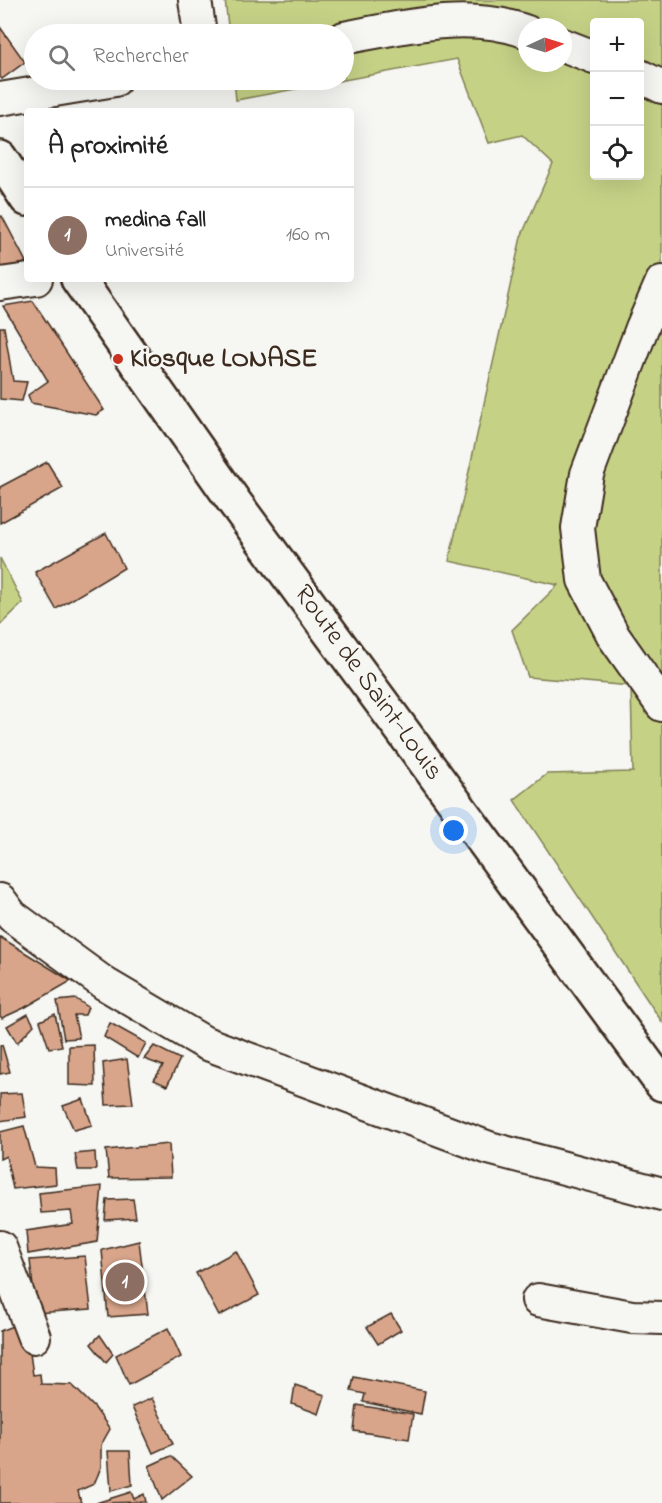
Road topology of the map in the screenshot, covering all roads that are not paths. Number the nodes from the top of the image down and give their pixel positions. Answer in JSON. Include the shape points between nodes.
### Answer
{"nodes":[{"id":1,"x":195,"y":0,"type":"edge"},
{"id":2,"x":199,"y":24,"type":"edge"},
{"id":3,"x":518,"y":28,"type":"edge"},
{"id":4,"x":354,"y":36,"type":"edge"},
{"id":5,"x":572,"y":48,"type":"edge"},
{"id":6,"x":590,"y":55,"type":"edge"},
{"id":7,"x":644,"y":78,"type":"edge"},
{"id":8,"x":662,"y":87,"type":"edge"},
{"id":9,"x":54,"y":90,"type":"edge"},
{"id":10,"x":0,"y":99,"type":"edge"},
{"id":11,"x":1,"y":162,"type":"edge"},
{"id":12,"x":24,"y":195,"type":"edge"},
{"id":13,"x":24,"y":281,"type":"edge"},
{"id":14,"x":80,"y":282,"type":"edge"},
{"id":15,"x":662,"y":282,"type":"edge"},
{"id":16,"x":0,"y":284,"type":"edge"},
{"id":17,"x":662,"y":705,"type":"edge"},
{"id":18,"x":0,"y":900,"type":"edge"},
{"id":19,"x":662,"y":1084,"type":"edge"},
{"id":20,"x":662,"y":1194,"type":"edge"},
{"id":21,"x":0,"y":1246,"type":"edge"},
{"id":22,"x":538,"y":1300,"type":"dead end"},
{"id":23,"x":662,"y":1318,"type":"edge"},
{"id":24,"x":34,"y":1337,"type":"dead end"}],
"edges":[{"from":1,"to":2,"type":"street"},
{"from":3,"to":4,"type":"street","via":[[458,20]]},
{"from":5,"to":6,"type":"street"},
{"from":7,"to":8,"type":"street"},
{"from":9,"to":10,"type":"street"},
{"from":11,"to":12,"type":"main road"},
{"from":13,"to":16,"type":"street"},
{"from":14,"to":19,"type":"main road","name":"Route de Saint-Louis","via":[[235,503]]},
{"from":15,"to":17,"type":"street","via":[[586,474],[578,528],[584,580],[614,637]]},
{"from":18,"to":20,"type":"street","via":[[12,916],[105,984],[205,1043],[489,1148]]},
{"from":21,"to":24,"type":"street"},
{"from":22,"to":23,"type":"street","via":[[632,1317]]}]}
